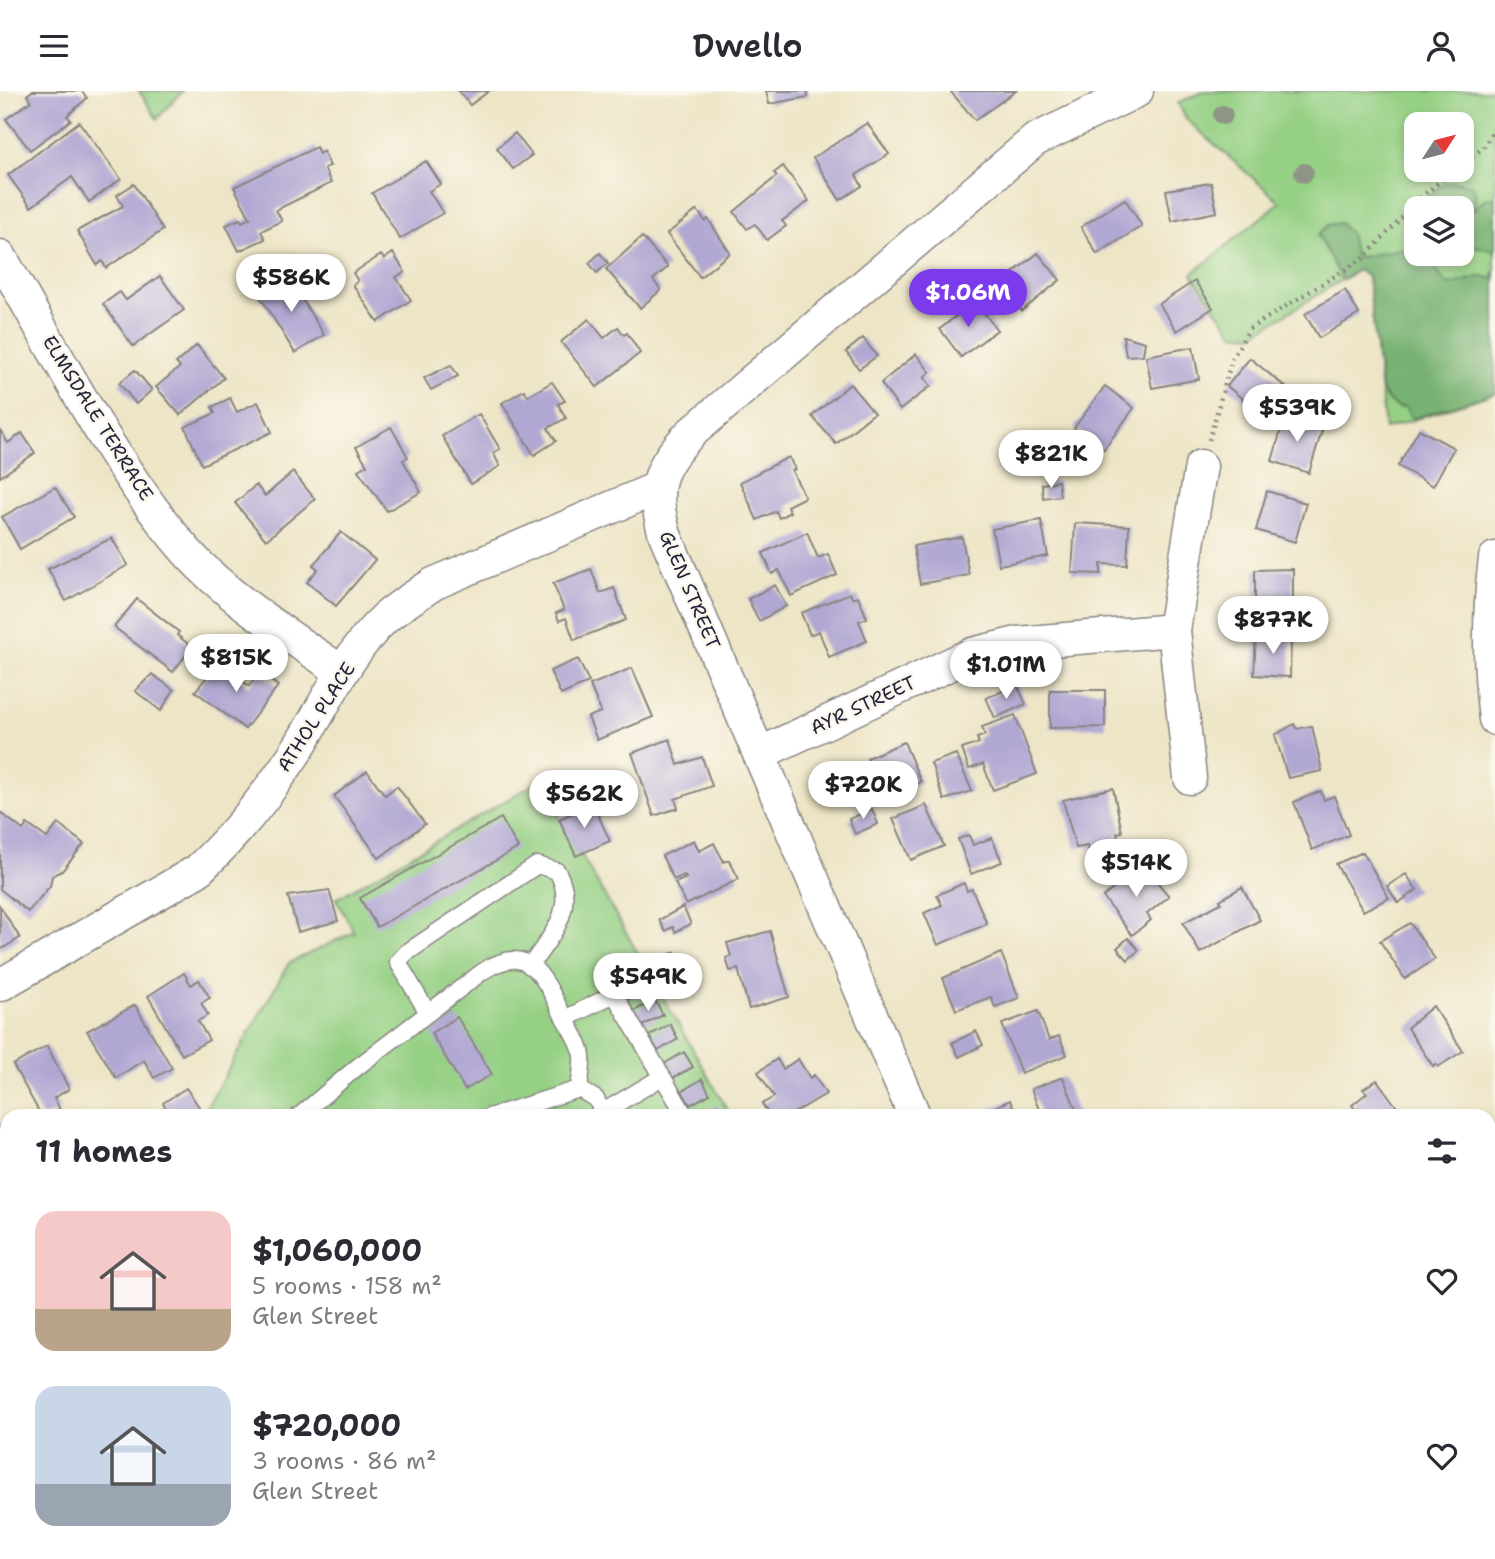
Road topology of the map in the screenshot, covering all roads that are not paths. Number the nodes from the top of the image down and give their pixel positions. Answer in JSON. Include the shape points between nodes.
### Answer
{"nodes":[{"id":1,"x":1138,"y":91,"type":"edge"},
{"id":2,"x":0,"y":256,"type":"edge"},
{"id":3,"x":1201,"y":466,"type":"road end"},
{"id":4,"x":657,"y":488,"type":"junction"},
{"id":5,"x":1495,"y":558,"type":"edge"},
{"id":6,"x":1174,"y":630,"type":"junction"},
{"id":7,"x":342,"y":672,"type":"junction"},
{"id":8,"x":1495,"y":719,"type":"edge"},
{"id":9,"x":760,"y":754,"type":"junction"},
{"id":10,"x":1190,"y":778,"type":"dead end"},
{"id":11,"x":530,"y":966,"type":"junction"},
{"id":12,"x":0,"y":985,"type":"edge"},
{"id":13,"x":428,"y":1013,"type":"junction"},
{"id":14,"x":565,"y":1019,"type":"junction"},
{"id":15,"x":662,"y":1077,"type":"junction"},
{"id":16,"x":579,"y":1089,"type":"junction"},
{"id":17,"x":308,"y":1109,"type":"edge"},
{"id":18,"x":515,"y":1109,"type":"edge"},
{"id":19,"x":601,"y":1109,"type":"edge"},
{"id":20,"x":612,"y":1109,"type":"edge"},
{"id":21,"x":680,"y":1109,"type":"edge"},
{"id":22,"x":912,"y":1109,"type":"edge"}],
"edges":[{"from":1,"to":4,"type":"street","via":[[1035,140],[1000,167],[691,433],[673,451]]},
{"from":2,"to":7,"type":"street","name":"ELMSDALE TERRACE","via":[[130,476],[188,552],[226,589]]},
{"from":3,"to":6,"type":"street"},
{"from":4,"to":7,"type":"street","name":"ATHOL PLACE","via":[[433,584],[383,620]]},
{"from":4,"to":9,"type":"street","name":"GLEN STREET","via":[[665,535]]},
{"from":5,"to":8,"type":"street","via":[[1488,607],[1488,661]]},
{"from":6,"to":9,"type":"street","name":"AYR STREET","via":[[1017,643],[972,654]]},
{"from":6,"to":10,"type":"street"},
{"from":7,"to":12,"type":"street","name":"ATHOL PLACE","via":[[294,755],[225,846],[197,871]]},
{"from":9,"to":22,"type":"street","name":"GLEN STREET"},
{"from":11,"to":13,"type":"lane","via":[[514,958],[498,961]]},
{"from":11,"to":13,"type":"lane","via":[[559,925],[566,892],[556,871],[537,865],[406,953],[398,963]]},
{"from":11,"to":14,"type":"lane","via":[[542,972]]},
{"from":13,"to":17,"type":"lane"},
{"from":14,"to":15,"type":"lane","via":[[614,994]]},
{"from":14,"to":16,"type":"lane","via":[[582,1055]]},
{"from":15,"to":20,"type":"lane"},
{"from":15,"to":21,"type":"lane"},
{"from":16,"to":18,"type":"lane"},
{"from":16,"to":19,"type":"lane","via":[[596,1099]]}]}
